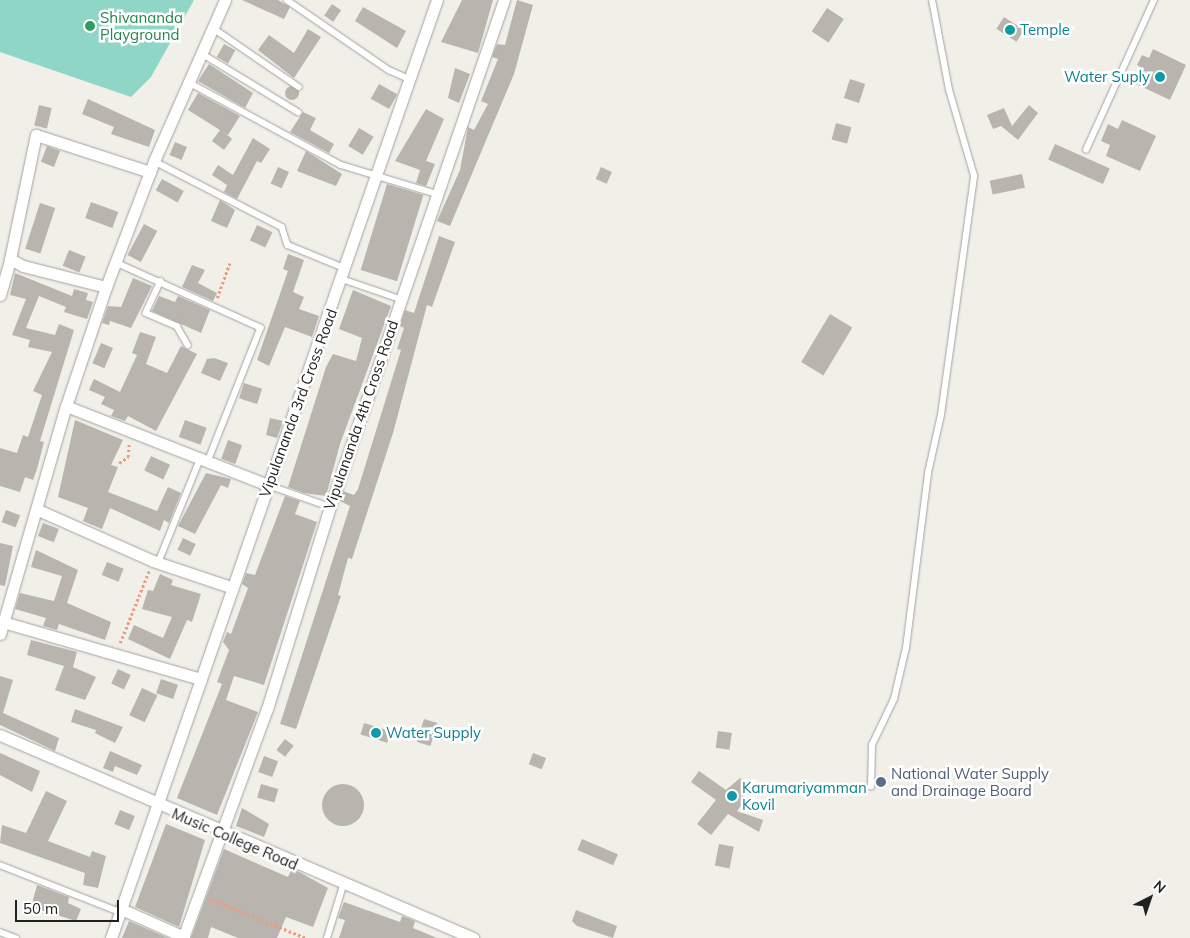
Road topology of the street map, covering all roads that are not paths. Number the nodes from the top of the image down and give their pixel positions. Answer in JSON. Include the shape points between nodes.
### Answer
{"nodes":[{"id":1,"x":225,"y":0,"type":"edge"},
{"id":2,"x":288,"y":0,"type":"edge"},
{"id":3,"x":437,"y":0,"type":"edge"},
{"id":4,"x":504,"y":0,"type":"edge"},
{"id":5,"x":932,"y":0,"type":"edge"},
{"id":6,"x":1154,"y":0,"type":"edge"},
{"id":7,"x":213,"y":28,"type":"junction"},
{"id":8,"x":201,"y":53,"type":"junction"},
{"id":9,"x":411,"y":80,"type":"junction"},
{"id":10,"x":188,"y":82,"type":"junction"},
{"id":11,"x":299,"y":87,"type":"dead end"},
{"id":12,"x":298,"y":112,"type":"dead end"},
{"id":13,"x":1086,"y":150,"type":"dead end"},
{"id":14,"x":154,"y":161,"type":"junction"},
{"id":15,"x":150,"y":172,"type":"junction"},
{"id":16,"x":378,"y":173,"type":"junction"},
{"id":17,"x":437,"y":194,"type":"junction"},
{"id":18,"x":10,"y":259,"type":"junction"},
{"id":19,"x":115,"y":262,"type":"junction"},
{"id":20,"x":344,"y":274,"type":"junction"},
{"id":21,"x":161,"y":281,"type":"junction"},
{"id":22,"x":106,"y":287,"type":"junction"},
{"id":23,"x":0,"y":295,"type":"edge"},
{"id":24,"x":400,"y":299,"type":"junction"},
{"id":25,"x":188,"y":345,"type":"dead end"},
{"id":26,"x":66,"y":406,"type":"junction"},
{"id":27,"x":204,"y":461,"type":"junction"},
{"id":28,"x":268,"y":485,"type":"junction"},
{"id":29,"x":330,"y":507,"type":"junction"},
{"id":30,"x":38,"y":510,"type":"junction"},
{"id":31,"x":155,"y":562,"type":"junction"},
{"id":32,"x":233,"y":588,"type":"junction"},
{"id":33,"x":3,"y":622,"type":"junction"},
{"id":34,"x":0,"y":634,"type":"edge"},
{"id":35,"x":200,"y":679,"type":"junction"},
{"id":36,"x":0,"y":736,"type":"edge"},
{"id":37,"x":871,"y":787,"type":"dead end"},
{"id":38,"x":156,"y":806,"type":"junction"},
{"id":39,"x":223,"y":831,"type":"junction"},
{"id":40,"x":0,"y":865,"type":"edge"},
{"id":41,"x":344,"y":886,"type":"junction"},
{"id":42,"x":120,"y":910,"type":"junction"},
{"id":43,"x":0,"y":932,"type":"edge"},
{"id":44,"x":183,"y":937,"type":"edge"},
{"id":45,"x":16,"y":938,"type":"edge"},
{"id":46,"x":111,"y":938,"type":"edge"},
{"id":47,"x":327,"y":938,"type":"edge"},
{"id":48,"x":473,"y":938,"type":"edge"}],
"edges":[{"from":1,"to":7,"type":"street"},
{"from":2,"to":9,"type":"lane","via":[[389,70]]},
{"from":3,"to":9,"type":"street","name":"Vipulananda 3rd Cross Road"},
{"from":4,"to":17,"type":"street","name":"Vipulananda 4th Cross Road"},
{"from":5,"to":37,"type":"lane","via":[[949,90],[974,176],[940,415],[928,473],[906,648],[894,700],[872,745]]},
{"from":6,"to":13,"type":"lane"},
{"from":7,"to":8,"type":"street"},
{"from":7,"to":11,"type":"lane"},
{"from":8,"to":10,"type":"street"},
{"from":8,"to":12,"type":"lane"},
{"from":9,"to":16,"type":"street","name":"Vipulananda 3rd Cross Road"},
{"from":10,"to":14,"type":"street"},
{"from":10,"to":16,"type":"lane","via":[[341,165]]},
{"from":14,"to":15,"type":"street"},
{"from":14,"to":20,"type":"lane","via":[[282,227],[288,245]]},
{"from":15,"to":18,"type":"street","via":[[36,135]]},
{"from":15,"to":19,"type":"street"},
{"from":16,"to":17,"type":"lane"},
{"from":16,"to":20,"type":"street","name":"Vipulananda 3rd Cross Road"},
{"from":17,"to":24,"type":"street","name":"Vipulananda 4th Cross Road"},
{"from":18,"to":22,"type":"street","via":[[24,266]]},
{"from":18,"to":23,"type":"street"},
{"from":19,"to":21,"type":"lane"},
{"from":19,"to":22,"type":"street"},
{"from":20,"to":24,"type":"lane"},
{"from":20,"to":28,"type":"street","name":"Vipulananda 3rd Cross Road"},
{"from":21,"to":25,"type":"lane","via":[[146,313],[177,326]]},
{"from":21,"to":27,"type":"lane","via":[[261,328]]},
{"from":22,"to":26,"type":"street"},
{"from":24,"to":29,"type":"street","name":"Vipulananda 4th Cross Road"},
{"from":26,"to":27,"type":"street"},
{"from":26,"to":30,"type":"street"},
{"from":27,"to":28,"type":"street"},
{"from":27,"to":31,"type":"lane"},
{"from":28,"to":29,"type":"lane"},
{"from":28,"to":32,"type":"street","name":"Vipulananda 3rd Cross Road"},
{"from":29,"to":39,"type":"street","name":"Vipulananda 4th Cross Road"},
{"from":30,"to":31,"type":"street"},
{"from":30,"to":33,"type":"street"},
{"from":31,"to":32,"type":"street"},
{"from":32,"to":35,"type":"street","name":"Vipulananda 3rd Cross Road"},
{"from":33,"to":34,"type":"street"},
{"from":33,"to":35,"type":"street"},
{"from":35,"to":38,"type":"street","name":"Vipulananda 3rd Cross Road"},
{"from":36,"to":38,"type":"street","name":"Music College Road"},
{"from":38,"to":39,"type":"street","name":"Music College Road"},
{"from":38,"to":42,"type":"street","name":"Vipulananda 3rd Cross Road"},
{"from":39,"to":41,"type":"street","name":"Music College Road"},
{"from":39,"to":44,"type":"street","name":"Vipulananda 4th Cross Road"},
{"from":40,"to":42,"type":"lane"},
{"from":41,"to":47,"type":"lane"},
{"from":41,"to":48,"type":"street","name":"Music College Road"},
{"from":42,"to":44,"type":"street"},
{"from":42,"to":46,"type":"street","name":"Vipulananda 3rd Cross Road"},
{"from":43,"to":45,"type":"lane"}]}
